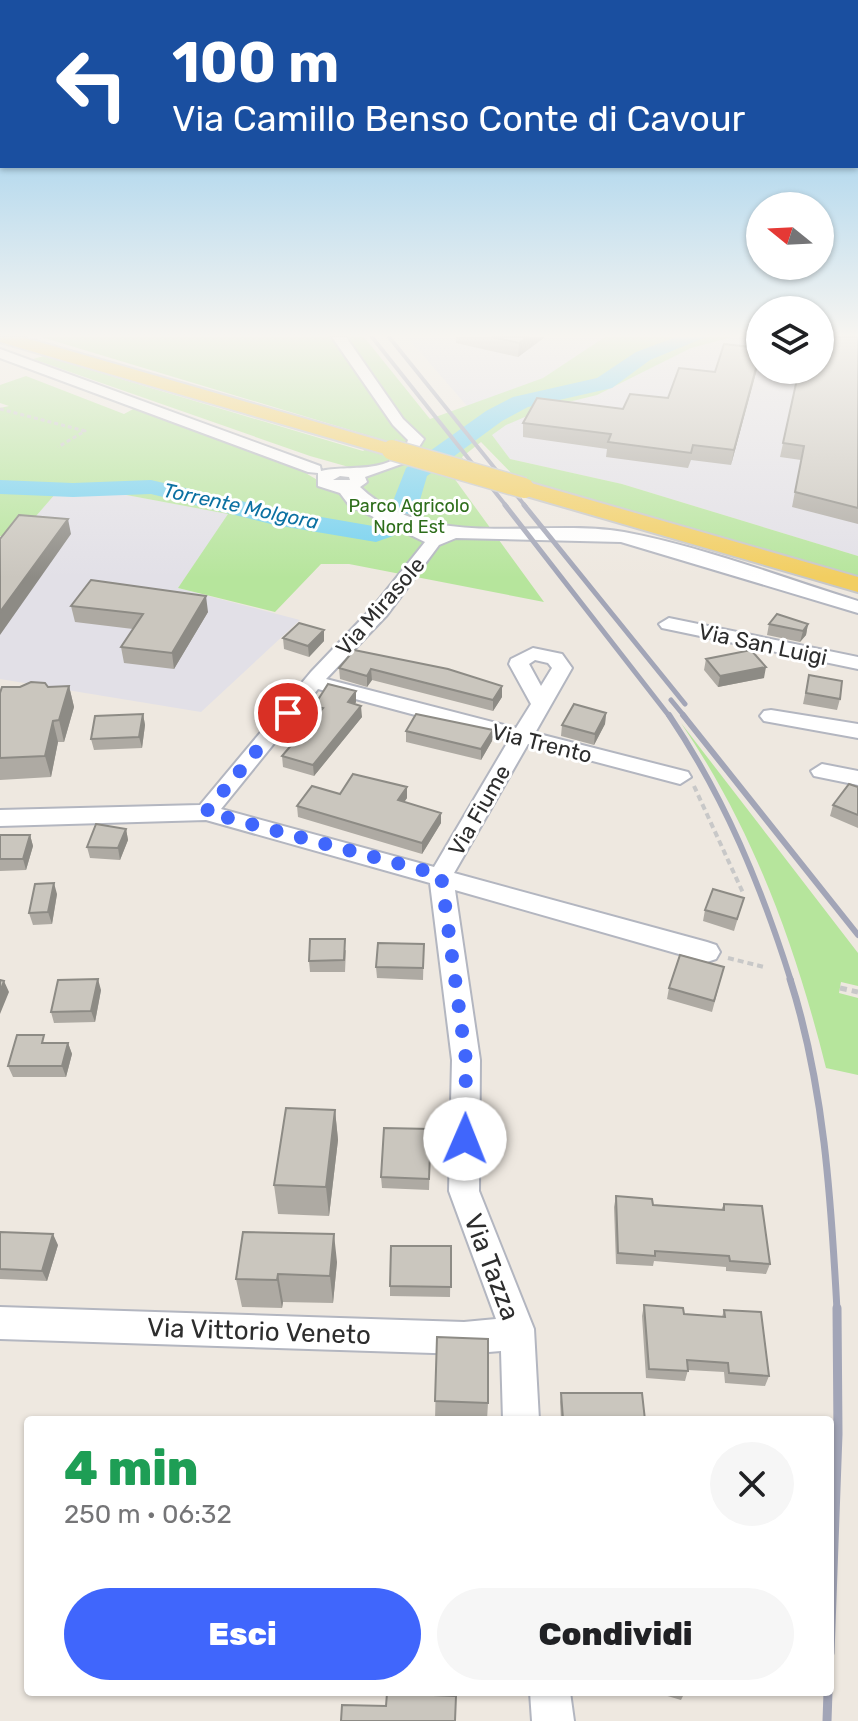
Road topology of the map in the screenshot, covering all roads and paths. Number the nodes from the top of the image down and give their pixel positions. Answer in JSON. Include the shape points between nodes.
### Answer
{"nodes":[{"id":1,"x":32,"y":417,"type":"edge"},
{"id":2,"x":173,"y":417,"type":"edge"},
{"id":3,"x":277,"y":417,"type":"edge"},
{"id":4,"x":395,"y":417,"type":"edge"},
{"id":5,"x":58,"y":447,"type":"dead end"},
{"id":6,"x":356,"y":480,"type":"junction"},
{"id":7,"x":432,"y":535,"type":"junction"},
{"id":8,"x":858,"y":585,"type":"edge"},
{"id":9,"x":858,"y":607,"type":"edge"},
{"id":10,"x":669,"y":624,"type":"dead end"},
{"id":11,"x":858,"y":663,"type":"edge"},
{"id":12,"x":313,"y":682,"type":"junction"},
{"id":13,"x":541,"y":704,"type":"dead end"},
{"id":14,"x":771,"y":716,"type":"dead end"},
{"id":15,"x":858,"y":731,"type":"edge"},
{"id":16,"x":521,"y":739,"type":"junction"},
{"id":17,"x":822,"y":771,"type":"dead end"},
{"id":18,"x":680,"y":777,"type":"joint"},
{"id":19,"x":858,"y":778,"type":"edge"},
{"id":20,"x":206,"y":812,"type":"junction"},
{"id":21,"x":0,"y":818,"type":"edge"},
{"id":22,"x":441,"y":875,"type":"junction"},
{"id":23,"x":744,"y":895,"type":"edge"},
{"id":24,"x":707,"y":952,"type":"joint"},
{"id":25,"x":764,"y":967,"type":"dead end"},
{"id":26,"x":840,"y":988,"type":"dead end"},
{"id":27,"x":858,"y":992,"type":"edge"},
{"id":28,"x":0,"y":1323,"type":"edge"},
{"id":29,"x":517,"y":1329,"type":"junction"},
{"id":30,"x":521,"y":1416,"type":"edge"},
{"id":31,"x":550,"y":1696,"type":"edge"},
{"id":32,"x":553,"y":1721,"type":"edge"}],
"edges":[{"from":1,"to":5,"type":"path","via":[[85,431]]},
{"from":2,"to":6,"type":"street","name":"Via Mirasole","via":[[323,473],[326,485]]},
{"from":3,"to":8,"type":"main road","bridge":true},
{"from":4,"to":6,"type":"street","via":[[416,439],[415,447],[404,458]]},
{"from":6,"to":7,"type":"street","name":"Via Mirasole","via":[[355,501]]},
{"from":7,"to":9,"type":"street","via":[[621,537]]},
{"from":7,"to":12,"type":"street","name":"Via Mirasole","via":[[380,611]]},
{"from":10,"to":11,"type":"street","name":"Via San Luigi"},
{"from":12,"to":16,"type":"street","name":"Via Trento"},
{"from":12,"to":20,"type":"street","name":"Via Mirasole"},
{"from":13,"to":16,"type":"street","name":"Via Fiume"},
{"from":14,"to":15,"type":"street"},
{"from":16,"to":18,"type":"street","name":"Via Trento"},
{"from":16,"to":22,"type":"street","name":"Via Fiume"},
{"from":17,"to":19,"type":"street"},
{"from":18,"to":23,"type":"path","via":[[690,779]]},
{"from":20,"to":21,"type":"street"},
{"from":20,"to":22,"type":"street"},
{"from":22,"to":24,"type":"street"},
{"from":22,"to":29,"type":"street","name":"Via Tazza","via":[[466,1060],[464,1191]]},
{"from":24,"to":25,"type":"path"},
{"from":26,"to":27,"type":"path"},
{"from":28,"to":29,"type":"street","name":"Via Vittorio Veneto","via":[[464,1338]]},
{"from":29,"to":30,"type":"street","name":"Via Tazza"},
{"from":31,"to":32,"type":"street"}]}
